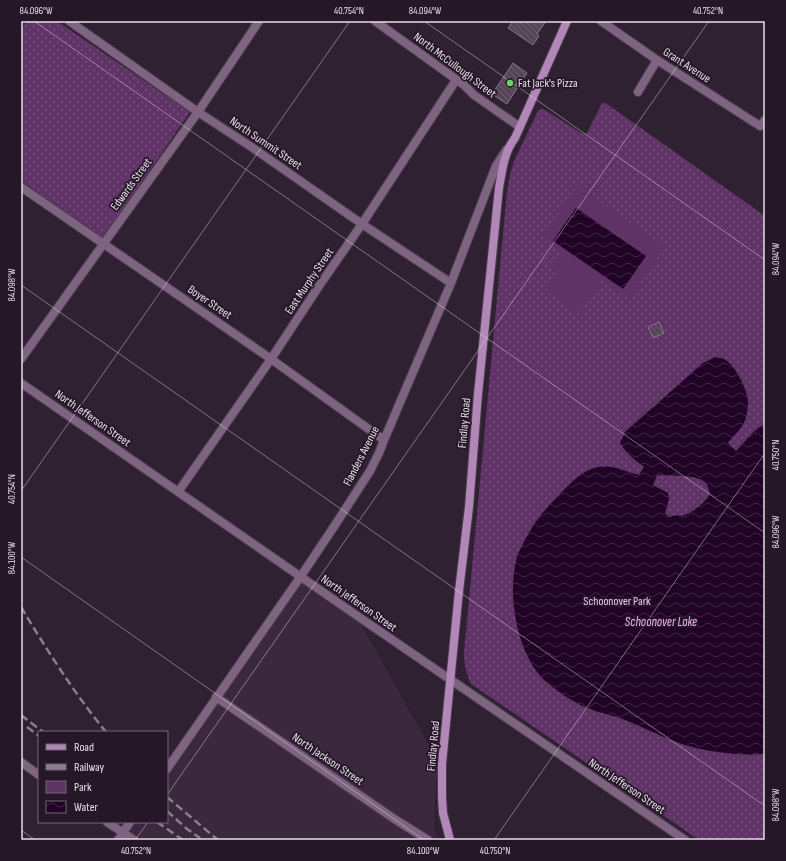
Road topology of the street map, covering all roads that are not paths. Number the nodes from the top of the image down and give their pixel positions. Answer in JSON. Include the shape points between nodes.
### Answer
{"nodes":[{"id":1,"x":69,"y":21,"type":"edge"},
{"id":2,"x":258,"y":21,"type":"edge"},
{"id":3,"x":375,"y":21,"type":"edge"},
{"id":4,"x":567,"y":21,"type":"edge"},
{"id":5,"x":601,"y":21,"type":"edge"},
{"id":6,"x":657,"y":60,"type":"junction"},
{"id":7,"x":456,"y":80,"type":"junction"},
{"id":8,"x":638,"y":92,"type":"dead end"},
{"id":9,"x":198,"y":112,"type":"junction"},
{"id":10,"x":763,"y":123,"type":"edge"},
{"id":11,"x":520,"y":127,"type":"junction"},
{"id":12,"x":510,"y":145,"type":"junction"},
{"id":13,"x":21,"y":186,"type":"edge"},
{"id":14,"x":362,"y":224,"type":"junction"},
{"id":15,"x":103,"y":244,"type":"junction"},
{"id":16,"x":451,"y":283,"type":"junction"},
{"id":17,"x":21,"y":359,"type":"edge"},
{"id":18,"x":271,"y":359,"type":"junction"},
{"id":19,"x":21,"y":383,"type":"edge"},
{"id":20,"x":384,"y":440,"type":"junction"},
{"id":21,"x":178,"y":492,"type":"junction"},
{"id":22,"x":301,"y":576,"type":"junction"},
{"id":23,"x":451,"y":680,"type":"junction"},
{"id":24,"x":216,"y":697,"type":"junction"},
{"id":25,"x":21,"y":762,"type":"edge"},
{"id":26,"x":168,"y":768,"type":"edge"},
{"id":27,"x":38,"y":774,"type":"edge"},
{"id":28,"x":108,"y":823,"type":"edge"},
{"id":29,"x":129,"y":823,"type":"edge"},
{"id":30,"x":120,"y":836,"type":"edge"},
{"id":31,"x":134,"y":840,"type":"edge"},
{"id":32,"x":428,"y":840,"type":"edge"},
{"id":33,"x":450,"y":840,"type":"edge"},
{"id":34,"x":685,"y":840,"type":"edge"}],
"edges":[{"from":1,"to":9,"type":"street","name":"North Summit Street"},
{"from":2,"to":9,"type":"street","name":"Edwards Street"},
{"from":3,"to":7,"type":"street","name":"North McCullough Street"},
{"from":4,"to":11,"type":"main road","name":"Findlay Road"},
{"from":5,"to":6,"type":"street","name":"Grant Avenue"},
{"from":6,"to":8,"type":"street"},
{"from":6,"to":10,"type":"street","name":"Grant Avenue"},
{"from":7,"to":11,"type":"street","name":"North McCullough Street"},
{"from":7,"to":14,"type":"street","name":"East Murphy Street"},
{"from":9,"to":14,"type":"street","name":"North Summit Street"},
{"from":9,"to":15,"type":"street","name":"Edwards Street"},
{"from":11,"to":12,"type":"main road","name":"Findlay Road"},
{"from":12,"to":16,"type":"street","name":"Flanders Avenue","via":[[496,166]]},
{"from":12,"to":23,"type":"main road","name":"Findlay Road","via":[[499,188]]},
{"from":13,"to":15,"type":"street","name":"Boyer Street"},
{"from":14,"to":16,"type":"street","name":"North Summit Street"},
{"from":14,"to":18,"type":"street","name":"East Murphy Street"},
{"from":15,"to":17,"type":"street","name":"Edwards Street"},
{"from":15,"to":18,"type":"street","name":"Boyer Street"},
{"from":16,"to":20,"type":"street","name":"Flanders Avenue"},
{"from":18,"to":20,"type":"street","name":"Boyer Street"},
{"from":18,"to":21,"type":"street","name":"East Murphy Street"},
{"from":19,"to":21,"type":"street","name":"North Jefferson Street"},
{"from":20,"to":22,"type":"street","name":"Flanders Avenue","via":[[370,471]]},
{"from":21,"to":22,"type":"street","name":"North Jefferson Street"},
{"from":22,"to":23,"type":"street","name":"North Jefferson Street"},
{"from":22,"to":24,"type":"street","name":"Flanders Avenue"},
{"from":23,"to":33,"type":"main road","name":"Findlay Road","via":[[442,764],[443,813]]},
{"from":23,"to":34,"type":"street","name":"North Jefferson Street"},
{"from":24,"to":26,"type":"street","name":"Flanders Avenue"},
{"from":24,"to":32,"type":"street","name":"North Jackson Street"},
{"from":25,"to":27,"type":"street"},
{"from":28,"to":30,"type":"street"},
{"from":29,"to":30,"type":"street"},
{"from":30,"to":31,"type":"street"}]}
